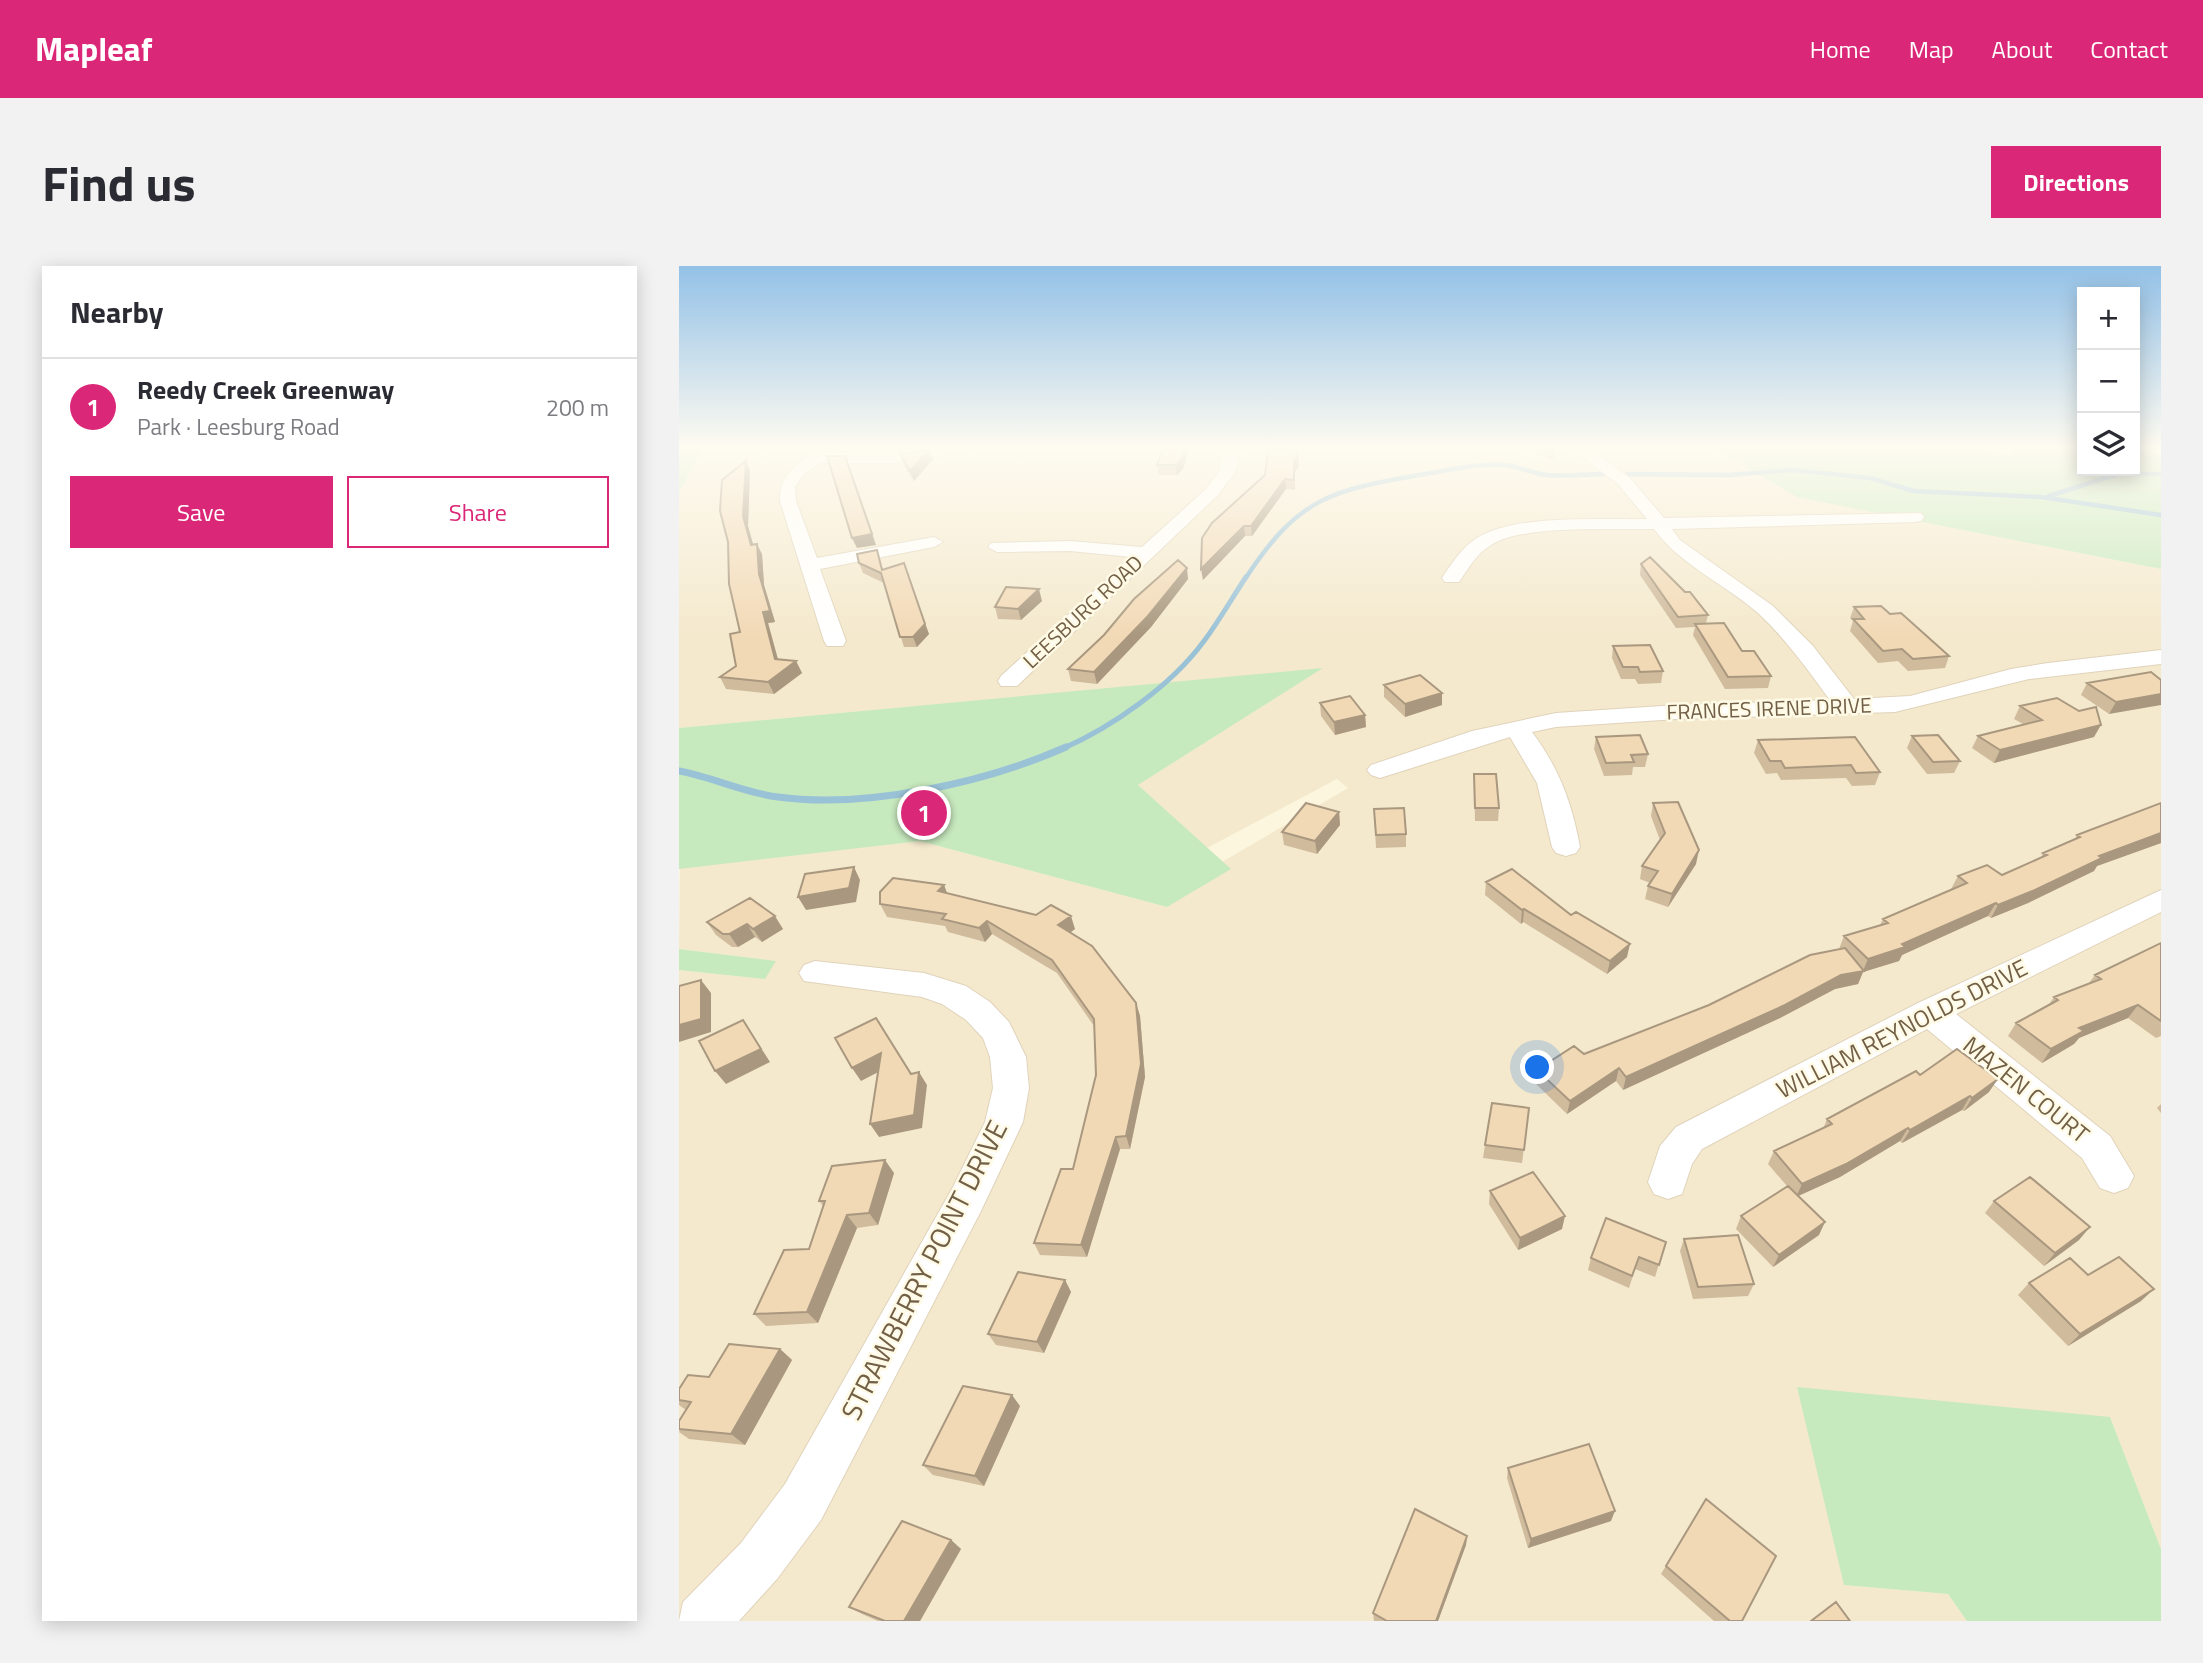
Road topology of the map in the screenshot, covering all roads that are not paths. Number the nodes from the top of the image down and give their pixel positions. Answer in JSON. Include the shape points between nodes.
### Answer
{"nodes":[{"id":1,"x":791,"y":509,"type":"edge"},
{"id":2,"x":1192,"y":509,"type":"edge"},
{"id":3,"x":1648,"y":509,"type":"edge"},
{"id":4,"x":1915,"y":517,"type":"dead end"},
{"id":5,"x":1658,"y":524,"type":"junction"},
{"id":6,"x":934,"y":542,"type":"dead end"},
{"id":7,"x":997,"y":547,"type":"dead end"},
{"id":8,"x":1146,"y":553,"type":"junction"},
{"id":9,"x":810,"y":565,"type":"junction"},
{"id":10,"x":1452,"y":578,"type":"dead end"},
{"id":11,"x":835,"y":641,"type":"dead end"},
{"id":12,"x":2161,"y":657,"type":"edge"},
{"id":13,"x":1009,"y":681,"type":"dead end"},
{"id":14,"x":1846,"y":705,"type":"junction"},
{"id":15,"x":1515,"y":727,"type":"junction"},
{"id":16,"x":1380,"y":770,"type":"dead end"},
{"id":17,"x":1566,"y":847,"type":"dead end"},
{"id":18,"x":2161,"y":900,"type":"edge"},
{"id":19,"x":815,"y":973,"type":"dead end"},
{"id":20,"x":1930,"y":1012,"type":"junction"},
{"id":21,"x":2114,"y":1177,"type":"dead end"},
{"id":22,"x":1668,"y":1182,"type":"dead end"},
{"id":23,"x":702,"y":1621,"type":"edge"}],
"edges":[{"from":1,"to":9,"type":"street"},
{"from":2,"to":8,"type":"street","name":"LEESBURG ROAD"},
{"from":3,"to":5,"type":"street"},
{"from":4,"to":5,"type":"street"},
{"from":5,"to":10,"type":"street","via":[[1535,527],[1507,532],[1476,545]]},
{"from":5,"to":14,"type":"street","via":[[1674,544],[1766,610]]},
{"from":6,"to":9,"type":"street"},
{"from":7,"to":8,"type":"street","via":[[1070,546]]},
{"from":8,"to":13,"type":"street","name":"LEESBURG ROAD"},
{"from":9,"to":11,"type":"street"},
{"from":12,"to":14,"type":"street","name":"FRANCES IRENE DRIVE","via":[[2050,668],[1919,702]]},
{"from":14,"to":15,"type":"street","name":"FRANCES IRENE DRIVE","via":[[1616,715]]},
{"from":15,"to":16,"type":"street","name":"FRANCES IRENE DRIVE"},
{"from":15,"to":17,"type":"street","via":[[1554,786]]},
{"from":18,"to":20,"type":"street","name":"WILLIAM REYNOLDS DRIVE"},
{"from":19,"to":23,"type":"street","name":"STRAWBERRY POINT DRIVE","via":[[924,985],[954,995],[997,1031],[1008,1057],[1011,1088],[1004,1122],[967,1199],[803,1502],[759,1561]]},
{"from":20,"to":21,"type":"street","name":"MAZEN COURT","via":[[2096,1147]]},
{"from":20,"to":22,"type":"street","name":"WILLIAM REYNOLDS DRIVE","via":[[1689,1138],[1674,1158]]}]}
